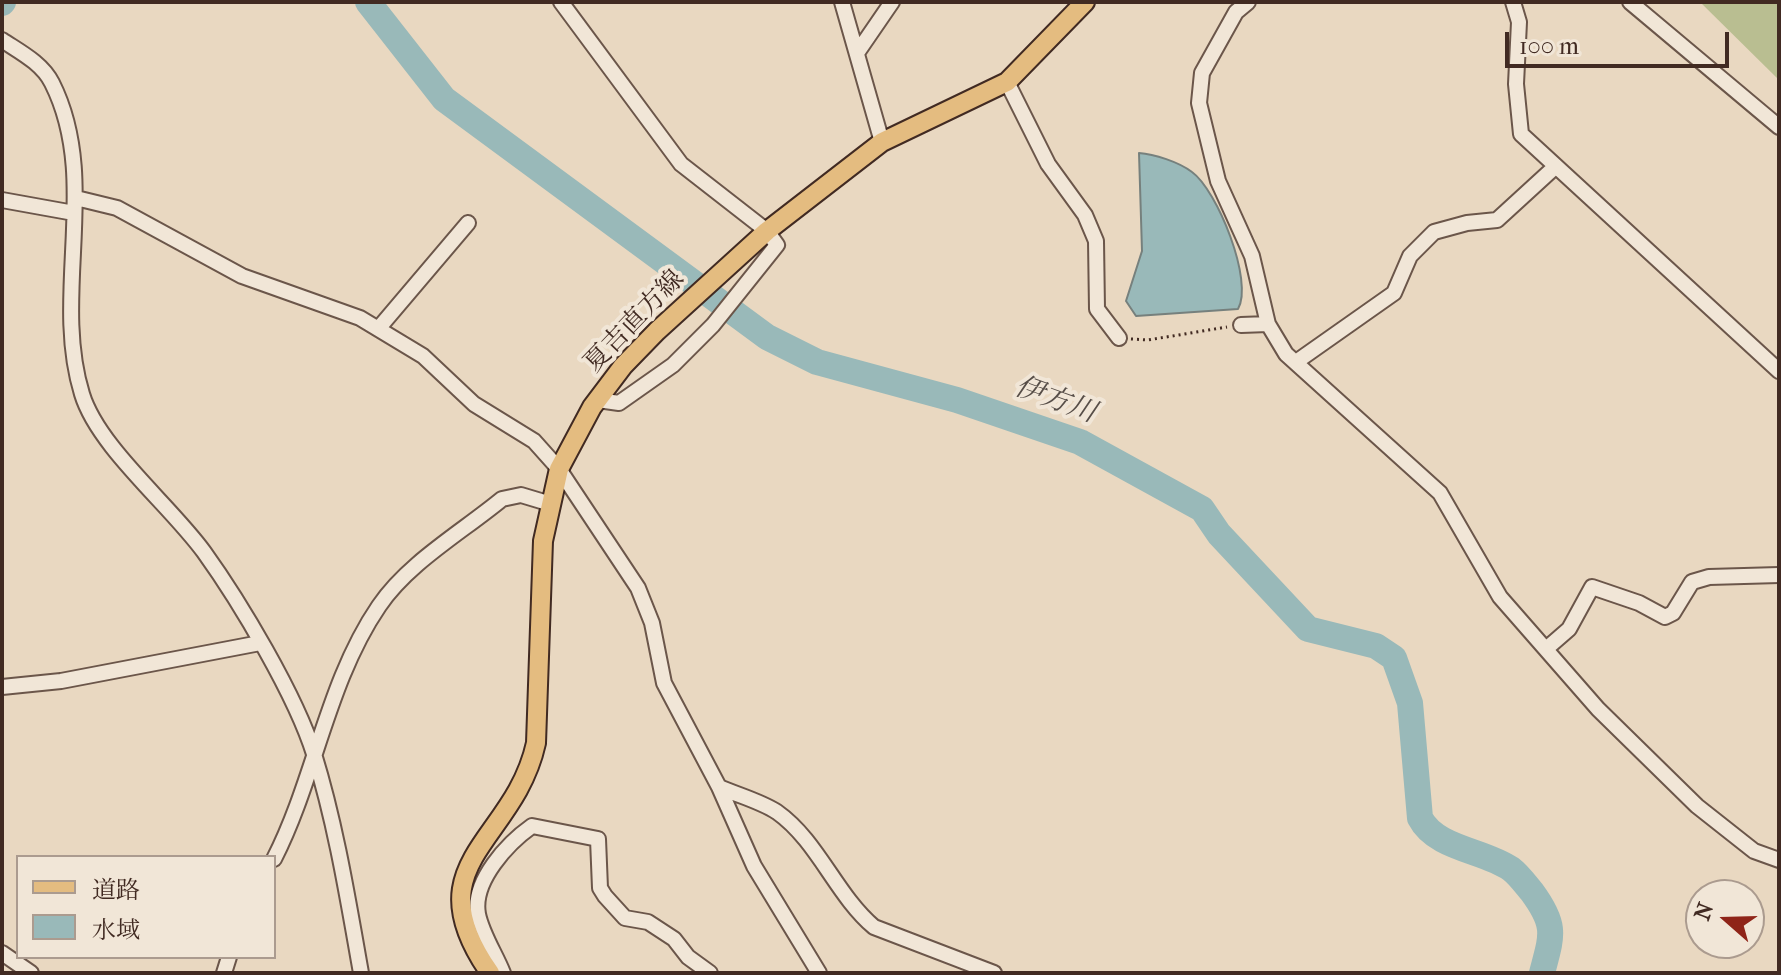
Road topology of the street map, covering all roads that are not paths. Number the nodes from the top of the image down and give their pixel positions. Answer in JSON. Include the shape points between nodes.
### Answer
{"nodes":[{"id":1,"x":561,"y":2,"type":"edge"},
{"id":2,"x":842,"y":2,"type":"edge"},
{"id":3,"x":892,"y":2,"type":"edge"},
{"id":4,"x":1085,"y":2,"type":"edge"},
{"id":5,"x":1248,"y":2,"type":"edge"},
{"id":6,"x":1513,"y":2,"type":"edge"},
{"id":7,"x":1630,"y":2,"type":"edge"},
{"id":8,"x":2,"y":40,"type":"edge"},
{"id":9,"x":857,"y":53,"type":"junction"},
{"id":10,"x":1007,"y":82,"type":"junction"},
{"id":11,"x":1779,"y":127,"type":"edge"},
{"id":12,"x":882,"y":142,"type":"junction"},
{"id":13,"x":1556,"y":166,"type":"junction"},
{"id":14,"x":2,"y":200,"type":"edge"},
{"id":15,"x":75,"y":206,"type":"junction"},
{"id":16,"x":468,"y":223,"type":"dead end"},
{"id":17,"x":767,"y":231,"type":"junction"},
{"id":18,"x":1268,"y":324,"type":"junction"},
{"id":19,"x":1241,"y":325,"type":"road end"},
{"id":20,"x":378,"y":329,"type":"junction"},
{"id":21,"x":1119,"y":338,"type":"road end"},
{"id":22,"x":1296,"y":362,"type":"junction"},
{"id":23,"x":1779,"y":371,"type":"edge"},
{"id":24,"x":598,"y":400,"type":"junction"},
{"id":25,"x":559,"y":469,"type":"junction"},
{"id":26,"x":551,"y":504,"type":"junction"},
{"id":27,"x":1779,"y":575,"type":"edge"},
{"id":28,"x":260,"y":643,"type":"junction"},
{"id":29,"x":1546,"y":649,"type":"junction"},
{"id":30,"x":2,"y":687,"type":"edge"},
{"id":31,"x":313,"y":752,"type":"junction"},
{"id":32,"x":719,"y":787,"type":"junction"},
{"id":33,"x":276,"y":855,"type":"edge"},
{"id":34,"x":1779,"y":860,"type":"edge"},
{"id":35,"x":2,"y":953,"type":"edge"},
{"id":36,"x":31,"y":973,"type":"edge"},
{"id":37,"x":361,"y":973,"type":"edge"},
{"id":38,"x":490,"y":973,"type":"edge"},
{"id":39,"x":503,"y":973,"type":"edge"},
{"id":40,"x":710,"y":973,"type":"edge"},
{"id":41,"x":819,"y":973,"type":"edge"},
{"id":42,"x":994,"y":973,"type":"edge"}],
"edges":[{"from":1,"to":17,"type":"street","via":[[681,164]]},
{"from":2,"to":9,"type":"street"},
{"from":3,"to":9,"type":"street"},
{"from":4,"to":10,"type":"main road","name":"夏吉直方線"},
{"from":5,"to":18,"type":"street","via":[[1236,12],[1202,73],[1199,103],[1218,181],[1252,256]]},
{"from":6,"to":13,"type":"street","via":[[1519,22],[1516,84],[1521,134]]},
{"from":7,"to":11,"type":"street"},
{"from":8,"to":15,"type":"street","via":[[35,62],[52,82],[67,129]]},
{"from":9,"to":12,"type":"street"},
{"from":10,"to":12,"type":"main road","name":"夏吉直方線"},
{"from":10,"to":21,"type":"street","via":[[1048,164],[1085,215],[1096,241],[1097,309]]},
{"from":12,"to":17,"type":"main road","name":"夏吉直方線"},
{"from":13,"to":22,"type":"street","via":[[1497,220],[1434,232],[1410,256],[1394,293]]},
{"from":13,"to":23,"type":"street"},
{"from":14,"to":15,"type":"street"},
{"from":15,"to":20,"type":"street","via":[[117,208],[242,276],[332,305]]},
{"from":15,"to":28,"type":"street","via":[[71,348],[82,397],[101,430],[203,552]]},
{"from":16,"to":20,"type":"street"},
{"from":17,"to":24,"type":"main road","name":"夏吉直方線","via":[[683,306],[623,366]]},
{"from":17,"to":24,"type":"street","via":[[777,245],[713,325],[673,365],[619,403]]},
{"from":18,"to":19,"type":"street"},
{"from":18,"to":22,"type":"street"},
{"from":20,"to":25,"type":"street","via":[[423,356],[474,404],[534,441]]},
{"from":22,"to":29,"type":"street","via":[[1440,493],[1500,597]]},
{"from":24,"to":25,"type":"main road","name":"夏吉直方線"},
{"from":25,"to":26,"type":"main road","name":"夏吉直方線"},
{"from":25,"to":32,"type":"street","via":[[638,588],[652,623],[664,683]]},
{"from":26,"to":31,"type":"street","via":[[521,495],[502,499],[397,583],[371,621]]},
{"from":26,"to":38,"type":"main road","name":"夏吉直方線","via":[[543,541],[531,768],[506,814],[472,854],[462,885],[461,915],[470,944]]},
{"from":27,"to":29,"type":"street","via":[[1692,582],[1665,617],[1592,587],[1569,629]]},
{"from":28,"to":30,"type":"street","via":[[61,681]]},
{"from":28,"to":31,"type":"street"},
{"from":29,"to":34,"type":"street","via":[[1598,709],[1697,806],[1754,851]]},
{"from":31,"to":33,"type":"street"},
{"from":31,"to":37,"type":"street"},
{"from":32,"to":41,"type":"street","via":[[754,866]]},
{"from":32,"to":42,"type":"street","via":[[777,812],[874,927]]},
{"from":35,"to":36,"type":"street"},
{"from":39,"to":40,"type":"street","via":[[478,914],[479,896],[487,875],[532,826],[598,839],[605,896],[625,918],[648,922],[674,939]]}]}
